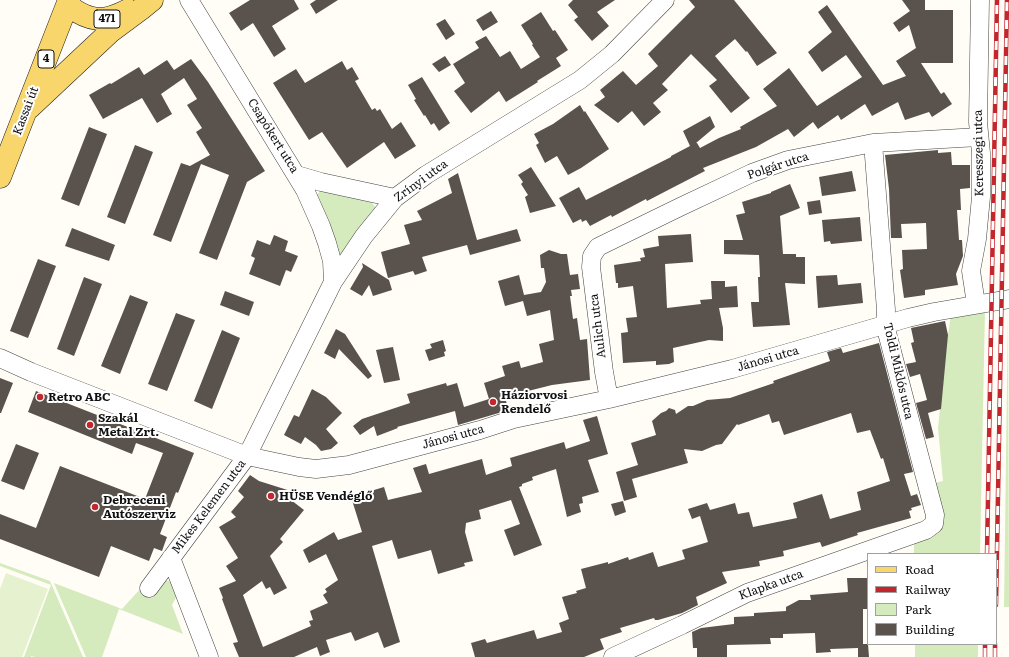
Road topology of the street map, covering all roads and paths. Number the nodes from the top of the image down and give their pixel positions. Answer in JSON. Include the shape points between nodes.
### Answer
{"nodes":[{"id":1,"x":147,"y":0,"type":"edge"},
{"id":2,"x":152,"y":0,"type":"edge"},
{"id":3,"x":189,"y":0,"type":"edge"},
{"id":4,"x":665,"y":0,"type":"edge"},
{"id":5,"x":980,"y":0,"type":"edge"},
{"id":6,"x":68,"y":3,"type":"edge"},
{"id":7,"x":25,"y":112,"type":"junction"},
{"id":8,"x":979,"y":137,"type":"junction"},
{"id":9,"x":873,"y":143,"type":"junction"},
{"id":10,"x":297,"y":175,"type":"junction"},
{"id":11,"x":0,"y":177,"type":"edge"},
{"id":12,"x":395,"y":198,"type":"junction"},
{"id":13,"x":594,"y":252,"type":"joint"},
{"id":14,"x":333,"y":282,"type":"junction"},
{"id":15,"x":1009,"y":299,"type":"edge"},
{"id":16,"x":976,"y":304,"type":"junction"},
{"id":17,"x":885,"y":324,"type":"junction"},
{"id":18,"x":0,"y":358,"type":"edge"},
{"id":19,"x":609,"y":399,"type":"junction"},
{"id":20,"x":247,"y":456,"type":"junction"},
{"id":21,"x":934,"y":524,"type":"joint"},
{"id":22,"x":171,"y":558,"type":"junction"},
{"id":23,"x":149,"y":588,"type":"dead end"},
{"id":24,"x":209,"y":657,"type":"edge"},
{"id":25,"x":613,"y":657,"type":"edge"}],
"edges":[{"from":1,"to":6,"type":"main road","number":"471","via":[[124,13],[105,19],[82,15]]},
{"from":2,"to":7,"type":"main road","via":[[110,32]]},
{"from":3,"to":10,"type":"street","name":"Csapókert utca"},
{"from":4,"to":12,"type":"street","name":"Zrínyi utca","via":[[612,54],[580,80],[426,175]]},
{"from":5,"to":8,"type":"street","name":"Keresszegi utca"},
{"from":6,"to":7,"type":"main road","name":"Kassai út","number":"4"},
{"from":7,"to":11,"type":"main road","name":"Kassai út","number":"4"},
{"from":8,"to":9,"type":"street","name":"Polgár utca"},
{"from":8,"to":16,"type":"street","name":"Keresszegi utca","via":[[982,153],[981,197],[971,271]]},
{"from":9,"to":13,"type":"street","name":"Polgár utca","via":[[805,156],[770,166],[604,244]]},
{"from":9,"to":17,"type":"street","name":"Toldi Miklós utca"},
{"from":10,"to":12,"type":"street"},
{"from":10,"to":14,"type":"street","name":"Csapókert utca","via":[[312,204],[327,243],[332,261]]},
{"from":12,"to":14,"type":"street","name":"Zrínyi utca","via":[[364,236]]},
{"from":13,"to":19,"type":"street","name":"Aulich utca","via":[[591,267]]},
{"from":14,"to":20,"type":"street","name":"Zrínyi utca"},
{"from":15,"to":16,"type":"street","name":"Jánosi utca"},
{"from":16,"to":17,"type":"street","name":"Jánosi utca"},
{"from":17,"to":19,"type":"street","name":"Jánosi utca","via":[[732,369]]},
{"from":17,"to":21,"type":"street","name":"Toldi Miklós utca","via":[[934,515]]},
{"from":18,"to":20,"type":"street","name":"Jánosi utca"},
{"from":19,"to":20,"type":"street","name":"Jánosi utca","via":[[514,419],[333,467],[299,467]]},
{"from":20,"to":22,"type":"street","name":"Mikes Kelemen utca"},
{"from":21,"to":25,"type":"street","name":"Klapka utca","via":[[926,530],[748,593]]},
{"from":22,"to":23,"type":"street","name":"Mikes Kelemen utca"},
{"from":22,"to":24,"type":"street","name":"Mikes Kelemen utca"}]}
